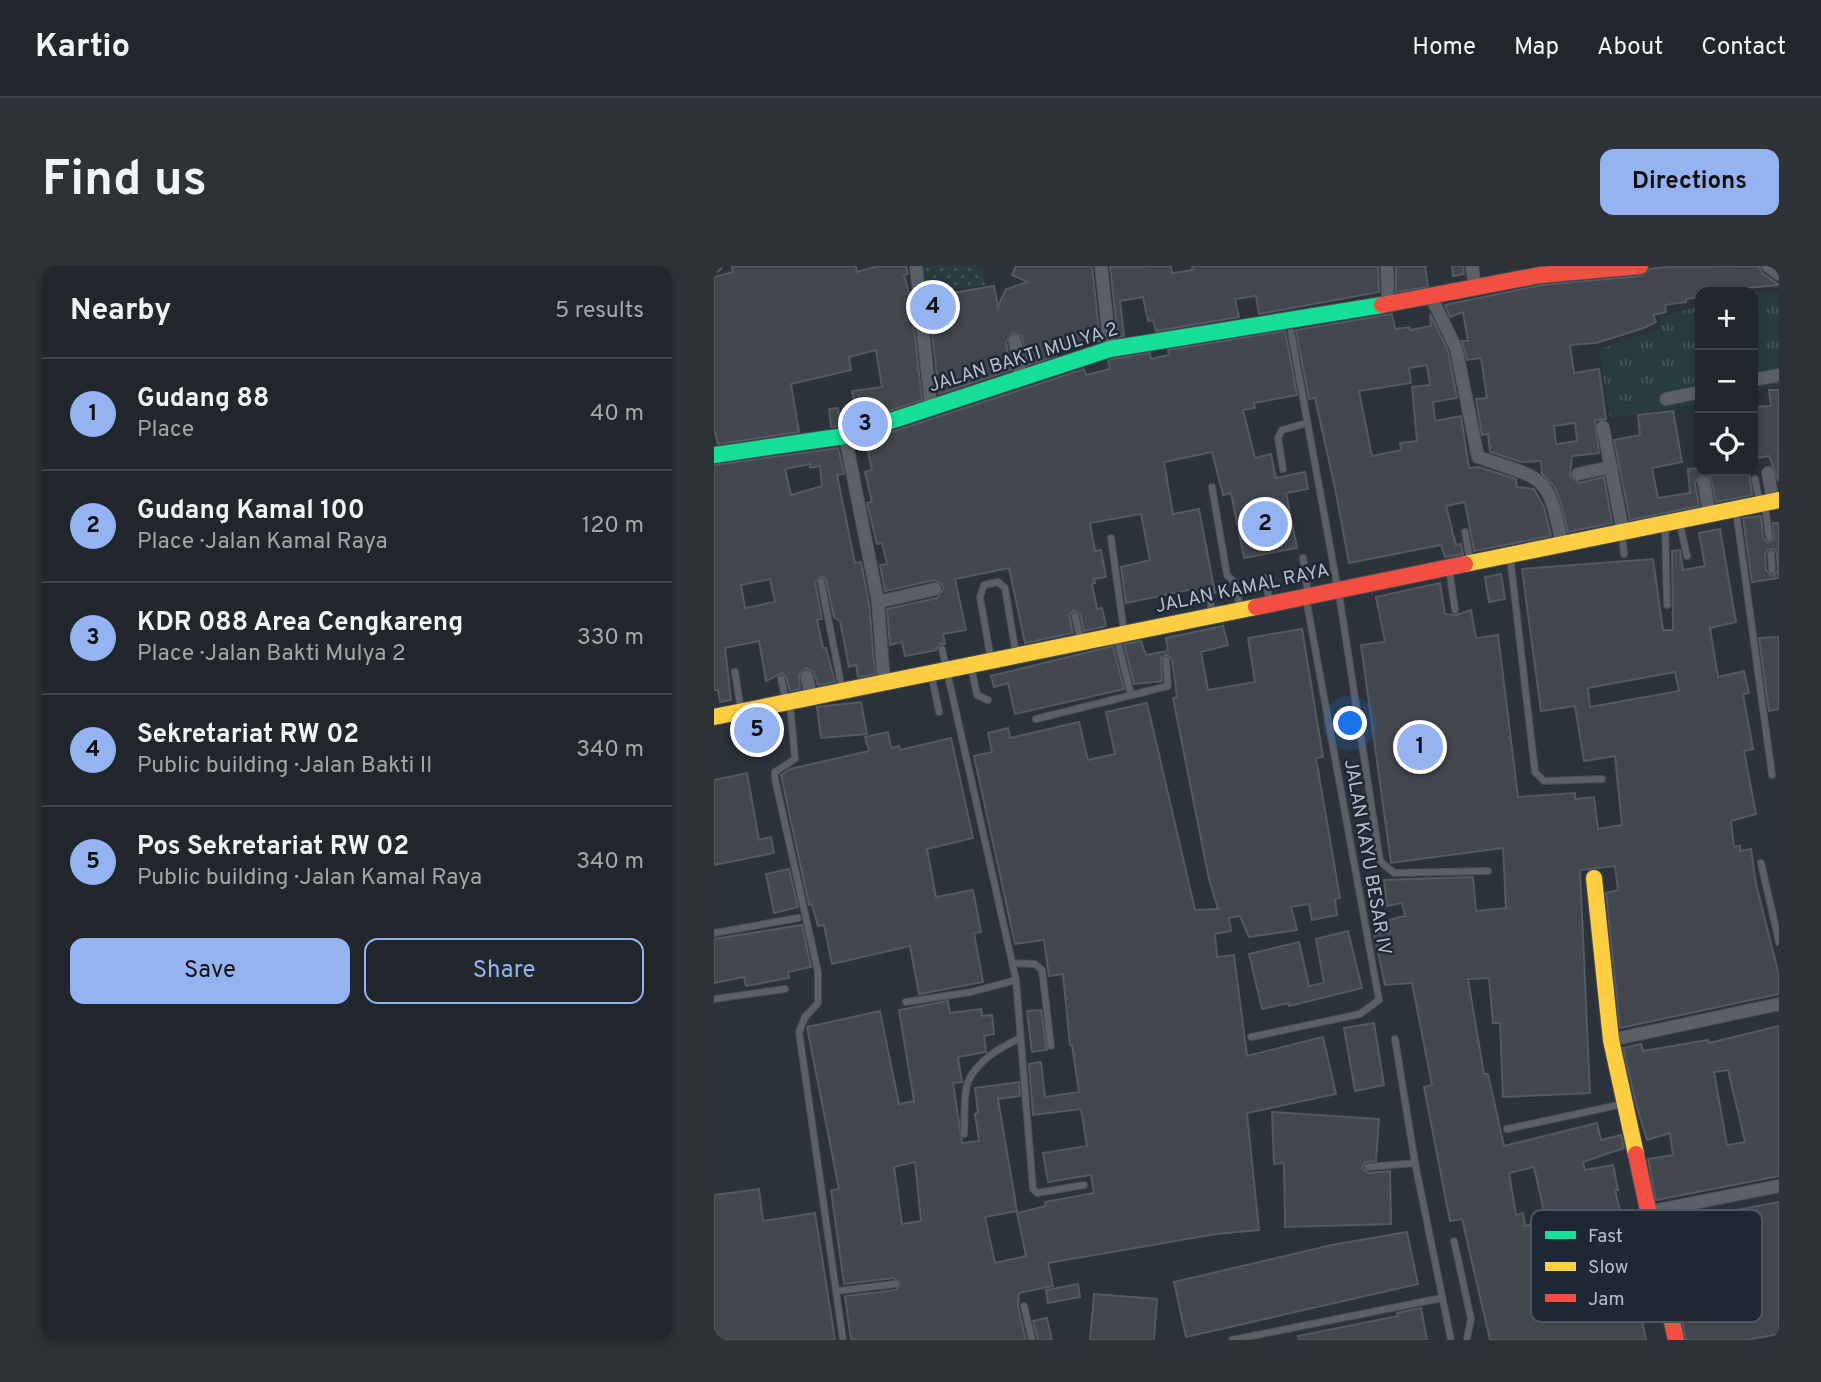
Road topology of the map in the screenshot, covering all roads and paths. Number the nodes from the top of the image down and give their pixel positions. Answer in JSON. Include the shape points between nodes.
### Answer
{"nodes":[{"id":1,"x":916,"y":266,"type":"edge"},
{"id":2,"x":1101,"y":266,"type":"edge"},
{"id":3,"x":1387,"y":266,"type":"edge"},
{"id":4,"x":1472,"y":266,"type":"edge"},
{"id":5,"x":1640,"y":266,"type":"edge"},
{"id":6,"x":1768,"y":266,"type":"edge"},
{"id":7,"x":1779,"y":274,"type":"edge"},
{"id":8,"x":1475,"y":288,"type":"junction"},
{"id":9,"x":1431,"y":297,"type":"junction"},
{"id":10,"x":1388,"y":303,"type":"junction"},
{"id":11,"x":1291,"y":332,"type":"dead end"},
{"id":12,"x":1015,"y":341,"type":"dead end"},
{"id":13,"x":1110,"y":349,"type":"junction"},
{"id":14,"x":1779,"y":375,"type":"edge"},
{"id":15,"x":1021,"y":376,"type":"junction"},
{"id":16,"x":1758,"y":379,"type":"edge"},
{"id":17,"x":1695,"y":393,"type":"edge"},
{"id":18,"x":1666,"y":399,"type":"dead end"},
{"id":19,"x":931,"y":406,"type":"junction"},
{"id":20,"x":1307,"y":423,"type":"junction"},
{"id":21,"x":1603,"y":427,"type":"dead end"},
{"id":22,"x":845,"y":436,"type":"junction"},
{"id":23,"x":714,"y":455,"type":"edge"},
{"id":24,"x":1611,"y":467,"type":"junction"},
{"id":25,"x":1283,"y":468,"type":"dead end"},
{"id":26,"x":1768,"y":473,"type":"dead end"},
{"id":27,"x":1578,"y":474,"type":"dead end"},
{"id":28,"x":1755,"y":479,"type":"dead end"},
{"id":29,"x":1704,"y":482,"type":"dead end"},
{"id":30,"x":1212,"y":487,"type":"dead end"},
{"id":31,"x":1769,"y":502,"type":"edge"},
{"id":32,"x":1736,"y":508,"type":"junction"},
{"id":33,"x":1709,"y":513,"type":"junction"},
{"id":34,"x":1672,"y":522,"type":"junction"},
{"id":35,"x":1465,"y":532,"type":"dead end"},
{"id":36,"x":1622,"y":532,"type":"junction"},
{"id":37,"x":1769,"y":537,"type":"dead end"},
{"id":38,"x":1111,"y":538,"type":"dead end"},
{"id":39,"x":1562,"y":544,"type":"junction"},
{"id":40,"x":1510,"y":554,"type":"junction"},
{"id":41,"x":1624,"y":554,"type":"dead end"},
{"id":42,"x":1771,"y":554,"type":"dead end"},
{"id":43,"x":1687,"y":556,"type":"dead end"},
{"id":44,"x":1303,"y":558,"type":"dead end"},
{"id":45,"x":1470,"y":562,"type":"junction"},
{"id":46,"x":1448,"y":566,"type":"junction"},
{"id":47,"x":1773,"y":570,"type":"dead end"},
{"id":48,"x":1265,"y":578,"type":"dead end"},
{"id":49,"x":821,"y":582,"type":"dead end"},
{"id":50,"x":1337,"y":588,"type":"junction"},
{"id":51,"x":936,"y":589,"type":"dead end"},
{"id":52,"x":1307,"y":595,"type":"junction"},
{"id":53,"x":1209,"y":598,"type":"dead end"},
{"id":54,"x":878,"y":603,"type":"junction"},
{"id":55,"x":1270,"y":603,"type":"junction"},
{"id":56,"x":1667,"y":605,"type":"dead end"},
{"id":57,"x":1240,"y":610,"type":"junction"},
{"id":58,"x":1455,"y":610,"type":"dead end"},
{"id":59,"x":1213,"y":615,"type":"junction"},
{"id":60,"x":1075,"y":616,"type":"dead end"},
{"id":61,"x":1120,"y":635,"type":"junction"},
{"id":62,"x":1081,"y":643,"type":"junction"},
{"id":63,"x":942,"y":649,"type":"dead end"},
{"id":64,"x":1016,"y":657,"type":"junction"},
{"id":65,"x":1166,"y":660,"type":"dead end"},
{"id":66,"x":992,"y":662,"type":"junction"},
{"id":67,"x":971,"y":666,"type":"junction"},
{"id":68,"x":735,"y":672,"type":"dead end"},
{"id":69,"x":939,"y":672,"type":"junction"},
{"id":70,"x":807,"y":677,"type":"dead end"},
{"id":71,"x":781,"y":679,"type":"dead end"},
{"id":72,"x":884,"y":683,"type":"junction"},
{"id":73,"x":842,"y":691,"type":"junction"},
{"id":74,"x":1131,"y":695,"type":"junction"},
{"id":75,"x":811,"y":697,"type":"junction"},
{"id":76,"x":988,"y":700,"type":"dead end"},
{"id":77,"x":788,"y":702,"type":"junction"},
{"id":78,"x":741,"y":712,"type":"junction"},
{"id":79,"x":939,"y":712,"type":"dead end"},
{"id":80,"x":714,"y":717,"type":"edge"},
{"id":81,"x":1037,"y":719,"type":"dead end"},
{"id":82,"x":1772,"y":775,"type":"dead end"},
{"id":83,"x":1602,"y":779,"type":"dead end"},
{"id":84,"x":1761,"y":863,"type":"dead end"},
{"id":85,"x":1488,"y":870,"type":"dead end"},
{"id":86,"x":1594,"y":878,"type":"dead end"},
{"id":87,"x":798,"y":918,"type":"dead end"},
{"id":88,"x":714,"y":933,"type":"edge"},
{"id":89,"x":1779,"y":942,"type":"edge"},
{"id":90,"x":1012,"y":963,"type":"junction"},
{"id":91,"x":1016,"y":981,"type":"junction"},
{"id":92,"x":785,"y":989,"type":"dead end"},
{"id":93,"x":714,"y":999,"type":"edge"},
{"id":94,"x":906,"y":1002,"type":"dead end"},
{"id":95,"x":1779,"y":1004,"type":"edge"},
{"id":96,"x":1251,"y":1037,"type":"dead end"},
{"id":97,"x":1019,"y":1039,"type":"junction"},
{"id":98,"x":1395,"y":1039,"type":"dead end"},
{"id":99,"x":1611,"y":1040,"type":"junction"},
{"id":100,"x":1051,"y":1045,"type":"dead end"},
{"id":101,"x":1623,"y":1104,"type":"junction"},
{"id":102,"x":1507,"y":1129,"type":"dead end"},
{"id":103,"x":964,"y":1133,"type":"dead end"},
{"id":104,"x":1415,"y":1163,"type":"junction"},
{"id":105,"x":1368,"y":1167,"type":"dead end"},
{"id":106,"x":1084,"y":1185,"type":"dead end"},
{"id":107,"x":1779,"y":1186,"type":"edge"},
{"id":108,"x":1648,"y":1210,"type":"edge"},
{"id":109,"x":1658,"y":1210,"type":"edge"},
{"id":110,"x":1454,"y":1241,"type":"dead end"},
{"id":111,"x":895,"y":1284,"type":"dead end"},
{"id":112,"x":837,"y":1291,"type":"junction"},
{"id":113,"x":1442,"y":1298,"type":"junction"},
{"id":114,"x":1024,"y":1306,"type":"dead end"},
{"id":115,"x":1672,"y":1322,"type":"edge"},
{"id":116,"x":843,"y":1340,"type":"edge"},
{"id":117,"x":1032,"y":1340,"type":"edge"},
{"id":118,"x":1231,"y":1340,"type":"edge"},
{"id":119,"x":1451,"y":1340,"type":"edge"},
{"id":120,"x":1465,"y":1340,"type":"edge"},
{"id":121,"x":1676,"y":1340,"type":"edge"}],
"edges":[{"from":1,"to":19,"type":"street"},
{"from":2,"to":13,"type":"street"},
{"from":3,"to":10,"type":"street"},
{"from":4,"to":8,"type":"street"},
{"from":5,"to":8,"type":"street","name":"JALAN BAKTI MULYA 2","via":[[1540,275]]},
{"from":6,"to":7,"type":"street"},
{"from":8,"to":9,"type":"street","name":"JALAN BAKTI MULYA 2"},
{"from":9,"to":10,"type":"street","name":"JALAN BAKTI MULYA 2"},
{"from":9,"to":39,"type":"street","via":[[1456,348],[1478,457],[1529,474],[1545,485],[1553,500]]},
{"from":10,"to":13,"type":"street","name":"JALAN BAKTI MULYA 2"},
{"from":11,"to":20,"type":"lane"},
{"from":12,"to":15,"type":"street"},
{"from":13,"to":15,"type":"street","name":"JALAN BAKTI MULYA 2"},
{"from":14,"to":16,"type":"street"},
{"from":15,"to":19,"type":"street","name":"JALAN BAKTI MULYA 2"},
{"from":17,"to":18,"type":"street"},
{"from":19,"to":22,"type":"street","name":"JALAN BAKTI MULYA 2"},
{"from":20,"to":25,"type":"lane","via":[[1282,430],[1278,438]]},
{"from":20,"to":50,"type":"lane"},
{"from":21,"to":24,"type":"street"},
{"from":22,"to":23,"type":"street","name":"JALAN BAKTI MULYA 2"},
{"from":22,"to":54,"type":"street"},
{"from":24,"to":27,"type":"street"},
{"from":24,"to":36,"type":"street"},
{"from":26,"to":31,"type":"street"},
{"from":28,"to":31,"type":"lane"},
{"from":29,"to":33,"type":"street"},
{"from":30,"to":57,"type":"lane","via":[[1227,575],[1235,583]]},
{"from":31,"to":32,"type":"street","name":"JALAN KAMAL RAYA"},
{"from":31,"to":37,"type":"lane"},
{"from":32,"to":33,"type":"street","name":"JALAN KAMAL RAYA"},
{"from":32,"to":82,"type":"lane"},
{"from":33,"to":34,"type":"street","name":"JALAN KAMAL RAYA"},
{"from":34,"to":36,"type":"street","name":"JALAN KAMAL RAYA"},
{"from":34,"to":43,"type":"lane"},
{"from":34,"to":56,"type":"lane"},
{"from":35,"to":45,"type":"lane"},
{"from":36,"to":39,"type":"street","name":"JALAN KAMAL RAYA"},
{"from":36,"to":41,"type":"lane"},
{"from":38,"to":61,"type":"lane"},
{"from":39,"to":40,"type":"street","name":"JALAN KAMAL RAYA"},
{"from":40,"to":45,"type":"street","name":"JALAN KAMAL RAYA"},
{"from":40,"to":83,"type":"lane","via":[[1535,772],[1544,781]]},
{"from":42,"to":47,"type":"lane"},
{"from":44,"to":52,"type":"lane","name":"JALAN KAYU BESAR IV"},
{"from":45,"to":46,"type":"street","name":"JALAN KAMAL RAYA"},
{"from":46,"to":50,"type":"street","name":"JALAN KAMAL RAYA"},
{"from":46,"to":58,"type":"lane"},
{"from":48,"to":55,"type":"lane"},
{"from":49,"to":73,"type":"lane"},
{"from":50,"to":52,"type":"street","name":"JALAN KAMAL RAYA"},
{"from":50,"to":85,"type":"lane","via":[[1380,860],[1394,873]]},
{"from":51,"to":54,"type":"street"},
{"from":52,"to":55,"type":"street","name":"JALAN KAMAL RAYA"},
{"from":52,"to":96,"type":"lane","name":"JALAN KAYU BESAR IV","via":[[1379,1000],[1360,1014]]},
{"from":53,"to":59,"type":"lane"},
{"from":54,"to":72,"type":"street"},
{"from":55,"to":57,"type":"street","name":"JALAN KAMAL RAYA"},
{"from":57,"to":59,"type":"street","name":"JALAN KAMAL RAYA"},
{"from":59,"to":61,"type":"street","name":"JALAN KAMAL RAYA"},
{"from":60,"to":62,"type":"lane"},
{"from":61,"to":62,"type":"street","name":"JALAN KAMAL RAYA"},
{"from":61,"to":74,"type":"lane"},
{"from":62,"to":64,"type":"street","name":"JALAN KAMAL RAYA"},
{"from":63,"to":69,"type":"lane"},
{"from":64,"to":66,"type":"street","name":"JALAN KAMAL RAYA"},
{"from":64,"to":66,"type":"lane","via":[[1005,588],[998,582],[984,585],[979,597]]},
{"from":65,"to":74,"type":"lane","via":[[1169,686]]},
{"from":66,"to":67,"type":"street","name":"JALAN KAMAL RAYA"},
{"from":67,"to":69,"type":"street","name":"JALAN KAMAL RAYA"},
{"from":67,"to":76,"type":"lane","via":[[977,695]]},
{"from":68,"to":78,"type":"lane"},
{"from":69,"to":72,"type":"street","name":"JALAN KAMAL RAYA"},
{"from":69,"to":79,"type":"lane"},
{"from":69,"to":90,"type":"lane"},
{"from":70,"to":75,"type":"street"},
{"from":71,"to":77,"type":"lane"},
{"from":72,"to":73,"type":"street","name":"JALAN KAMAL RAYA"},
{"from":73,"to":75,"type":"street","name":"JALAN KAMAL RAYA"},
{"from":74,"to":81,"type":"lane"},
{"from":75,"to":77,"type":"street","name":"JALAN KAMAL RAYA"},
{"from":77,"to":78,"type":"street","name":"JALAN KAMAL RAYA"},
{"from":77,"to":112,"type":"lane","via":[[795,759],[775,772],[775,779],[818,972],[818,1003],[804,1017],[799,1032]]},
{"from":78,"to":80,"type":"street","name":"JALAN KAMAL RAYA"},
{"from":84,"to":89,"type":"lane"},
{"from":86,"to":99,"type":"street"},
{"from":87,"to":88,"type":"lane"},
{"from":90,"to":91,"type":"lane"},
{"from":90,"to":100,"type":"lane","via":[[1035,964],[1042,970]]},
{"from":91,"to":94,"type":"lane"},
{"from":91,"to":97,"type":"lane"},
{"from":92,"to":93,"type":"lane"},
{"from":95,"to":99,"type":"street"},
{"from":97,"to":103,"type":"lane","via":[[985,1060],[968,1082]]},
{"from":97,"to":106,"type":"lane","via":[[1033,1189],[1037,1193]]},
{"from":98,"to":104,"type":"lane"},
{"from":99,"to":101,"type":"street"},
{"from":101,"to":102,"type":"lane"},
{"from":101,"to":108,"type":"street"},
{"from":104,"to":105,"type":"lane"},
{"from":104,"to":113,"type":"lane"},
{"from":107,"to":109,"type":"street"},
{"from":110,"to":120,"type":"lane","via":[[1471,1319]]},
{"from":111,"to":112,"type":"lane"},
{"from":112,"to":116,"type":"lane"},
{"from":113,"to":118,"type":"lane"},
{"from":113,"to":119,"type":"lane"},
{"from":114,"to":117,"type":"lane"},
{"from":115,"to":121,"type":"street"}]}
